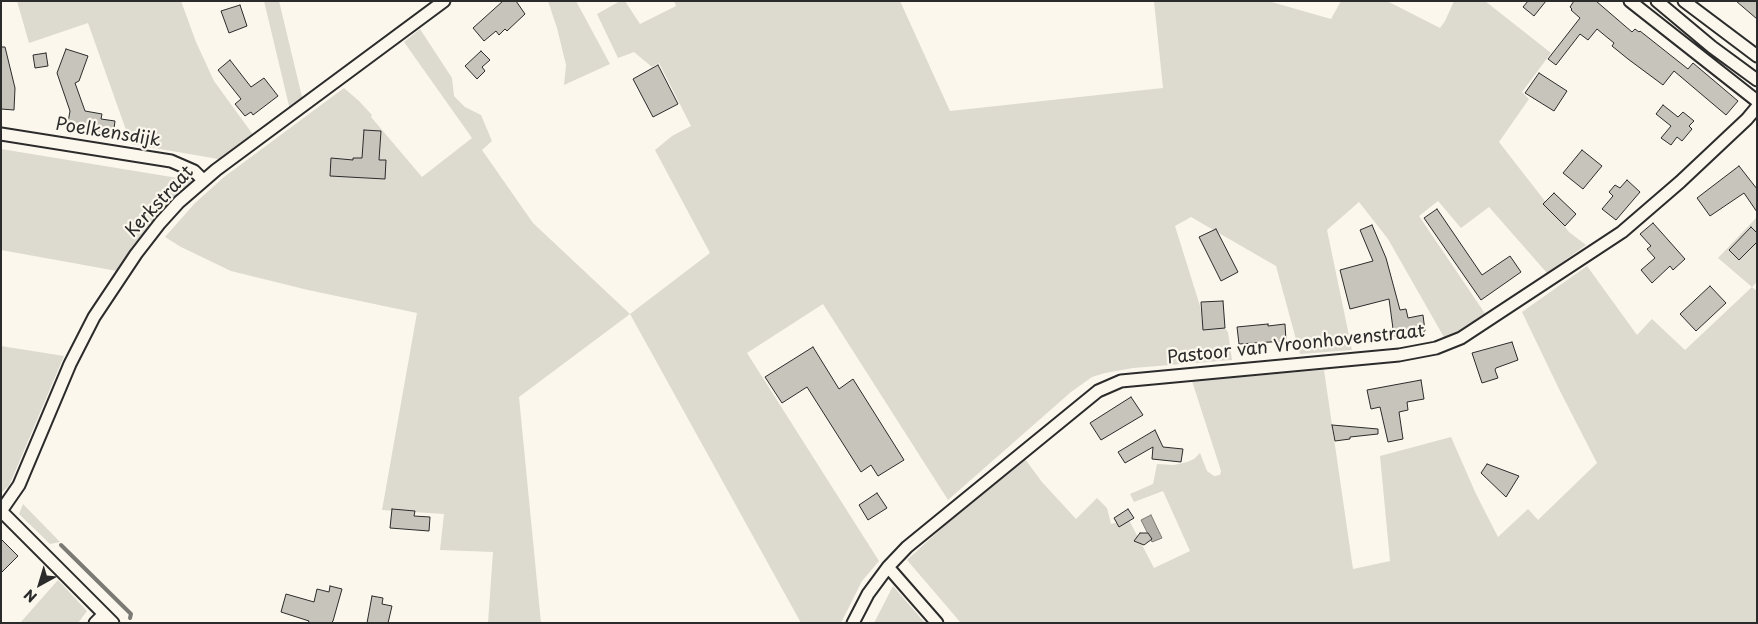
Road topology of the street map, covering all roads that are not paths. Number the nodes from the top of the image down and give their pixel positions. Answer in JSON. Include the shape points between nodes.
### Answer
{"nodes":[{"id":1,"x":444,"y":1,"type":"edge"},
{"id":2,"x":1630,"y":1,"type":"edge"},
{"id":3,"x":1657,"y":1,"type":"edge"},
{"id":4,"x":1684,"y":1,"type":"edge"},
{"id":5,"x":1757,"y":56,"type":"edge"},
{"id":6,"x":1757,"y":80,"type":"edge"},
{"id":7,"x":1757,"y":101,"type":"edge"},
{"id":8,"x":1757,"y":107,"type":"edge"},
{"id":9,"x":1,"y":134,"type":"edge"},
{"id":10,"x":203,"y":180,"type":"junction"},
{"id":11,"x":1,"y":511,"type":"edge"},
{"id":12,"x":888,"y":567,"type":"junction"},
{"id":13,"x":104,"y":614,"type":"junction"},
{"id":14,"x":95,"y":623,"type":"edge"},
{"id":15,"x":113,"y":623,"type":"edge"},
{"id":16,"x":854,"y":623,"type":"edge"},
{"id":17,"x":936,"y":623,"type":"edge"}],
"edges":[{"from":1,"to":10,"type":"street","name":"Kerkstraat"},
{"from":2,"to":7,"type":"street"},
{"from":3,"to":6,"type":"street"},
{"from":4,"to":5,"type":"street"},
{"from":8,"to":12,"type":"street","name":"Pastoor van Vroonhovenstraat","via":[[1680,182],[1622,232],[1461,338],[1436,348],[1399,355],[1122,381],[1109,386],[1061,420],[906,547]]},
{"from":9,"to":10,"type":"street","name":"Poelkensdijk","via":[[171,161]]},
{"from":10,"to":11,"type":"street","name":"Kerkstraat","via":[[148,238],[94,318],[70,364],[19,485]]},
{"from":11,"to":13,"type":"street"},
{"from":12,"to":16,"type":"street","name":"Pastoor van Vroonhovenstraat","via":[[868,594]]},
{"from":12,"to":17,"type":"street"},
{"from":13,"to":14,"type":"street"},
{"from":13,"to":15,"type":"street"}]}
